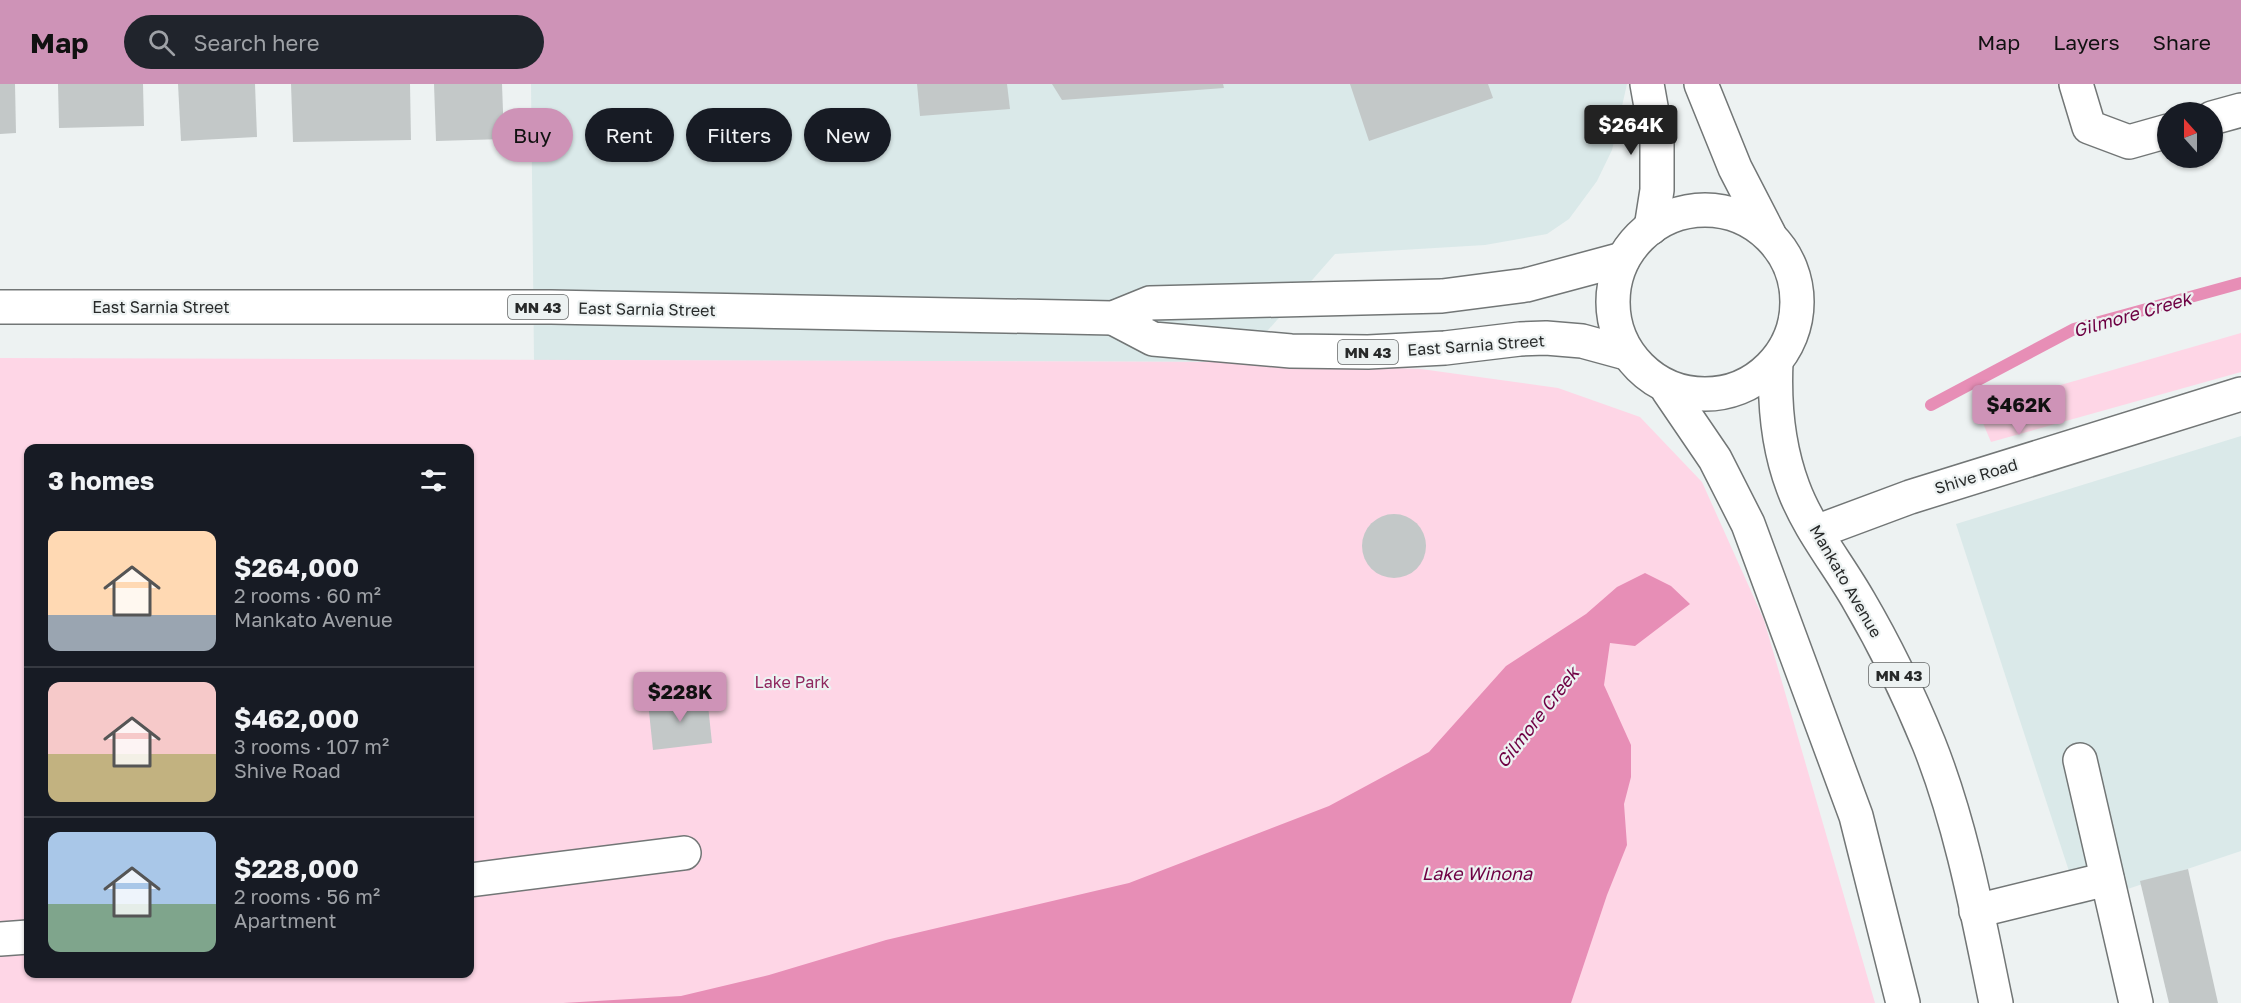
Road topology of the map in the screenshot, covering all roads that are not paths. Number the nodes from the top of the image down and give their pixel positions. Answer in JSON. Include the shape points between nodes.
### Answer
{"nodes":[{"id":1,"x":1647,"y":84,"type":"edge"},
{"id":2,"x":1701,"y":84,"type":"edge"},
{"id":3,"x":2076,"y":84,"type":"edge"},
{"id":4,"x":2241,"y":110,"type":"edge"},
{"id":5,"x":2223,"y":115,"type":"edge"},
{"id":6,"x":2157,"y":134,"type":"edge"},
{"id":7,"x":1651,"y":228,"type":"junction"},
{"id":8,"x":1769,"y":234,"type":"junction"},
{"id":9,"x":1623,"y":259,"type":"junction"},
{"id":10,"x":0,"y":307,"type":"edge"},
{"id":11,"x":1113,"y":318,"type":"junction"},
{"id":12,"x":1626,"y":353,"type":"junction"},
{"id":13,"x":1776,"y":362,"type":"junction"},
{"id":14,"x":1668,"y":390,"type":"junction"},
{"id":15,"x":2241,"y":394,"type":"edge"},
{"id":16,"x":1816,"y":532,"type":"junction"},
{"id":17,"x":2080,"y":760,"type":"dead end"},
{"id":18,"x":684,"y":853,"type":"dead end"},
{"id":19,"x":474,"y":879,"type":"edge"},
{"id":20,"x":2108,"y":879,"type":"junction"},
{"id":21,"x":1976,"y":910,"type":"junction"},
{"id":22,"x":24,"y":937,"type":"edge"},
{"id":23,"x":0,"y":939,"type":"edge"},
{"id":24,"x":1903,"y":1003,"type":"edge"},
{"id":25,"x":1996,"y":1003,"type":"edge"},
{"id":26,"x":2136,"y":1003,"type":"edge"}],
"edges":[{"from":1,"to":7,"type":"main road","via":[[1657,140],[1658,190]]},
{"from":2,"to":8,"type":"main road","name":"Mankato Avenue","via":[[1735,168]]},
{"from":3,"to":6,"type":"main road","via":[[2089,127],[2129,142]]},
{"from":4,"to":5,"type":"main road"},
{"from":7,"to":8,"type":"main road","name":"Mankato Avenue","number":"MN 43","via":[[1678,215],[1714,211],[1749,221]]},
{"from":7,"to":9,"type":"main road","name":"Mankato Avenue","number":"MN 43"},
{"from":8,"to":13,"type":"main road","name":"Mankato Avenue","number":"MN 43","via":[[1784,252],[1798,292],[1797,316]]},
{"from":9,"to":11,"type":"main road","name":"East Sarnia Street","number":"MN 43","via":[[1526,285],[1442,296],[1150,303]]},
{"from":9,"to":12,"type":"main road","name":"Mankato Avenue","number":"MN 43","via":[[1613,283],[1611,307],[1615,331]]},
{"from":10,"to":11,"type":"main road","name":"East Sarnia Street","number":"MN 43","via":[[551,307]]},
{"from":11,"to":12,"type":"main road","name":"East Sarnia Street","number":"MN 43","via":[[1153,339],[1291,351],[1368,352],[1546,338],[1582,341]]},
{"from":12,"to":14,"type":"main road","name":"Mankato Avenue","number":"MN 43","via":[[1645,374]]},
{"from":13,"to":14,"type":"main road","name":"Mankato Avenue","number":"MN 43","via":[[1754,380],[1725,392],[1695,394]]},
{"from":13,"to":16,"type":"main road","name":"Mankato Avenue","number":"MN 43","via":[[1776,414],[1784,458],[1794,489]]},
{"from":14,"to":24,"type":"main road","name":"Mankato Avenue","number":"MN 43","via":[[1715,459],[1748,525],[1856,816]]},
{"from":15,"to":16,"type":"main road","name":"Shive Road","via":[[1910,497]]},
{"from":16,"to":21,"type":"main road","name":"Mankato Avenue","number":"MN 43","via":[[1894,665],[1929,745],[1954,815]]},
{"from":17,"to":20,"type":"main road"},
{"from":18,"to":19,"type":"main road"},
{"from":20,"to":21,"type":"main road"},
{"from":20,"to":26,"type":"main road"},
{"from":21,"to":25,"type":"main road","name":"Mankato Avenue","number":"MN 43"},
{"from":22,"to":23,"type":"main road"}]}
